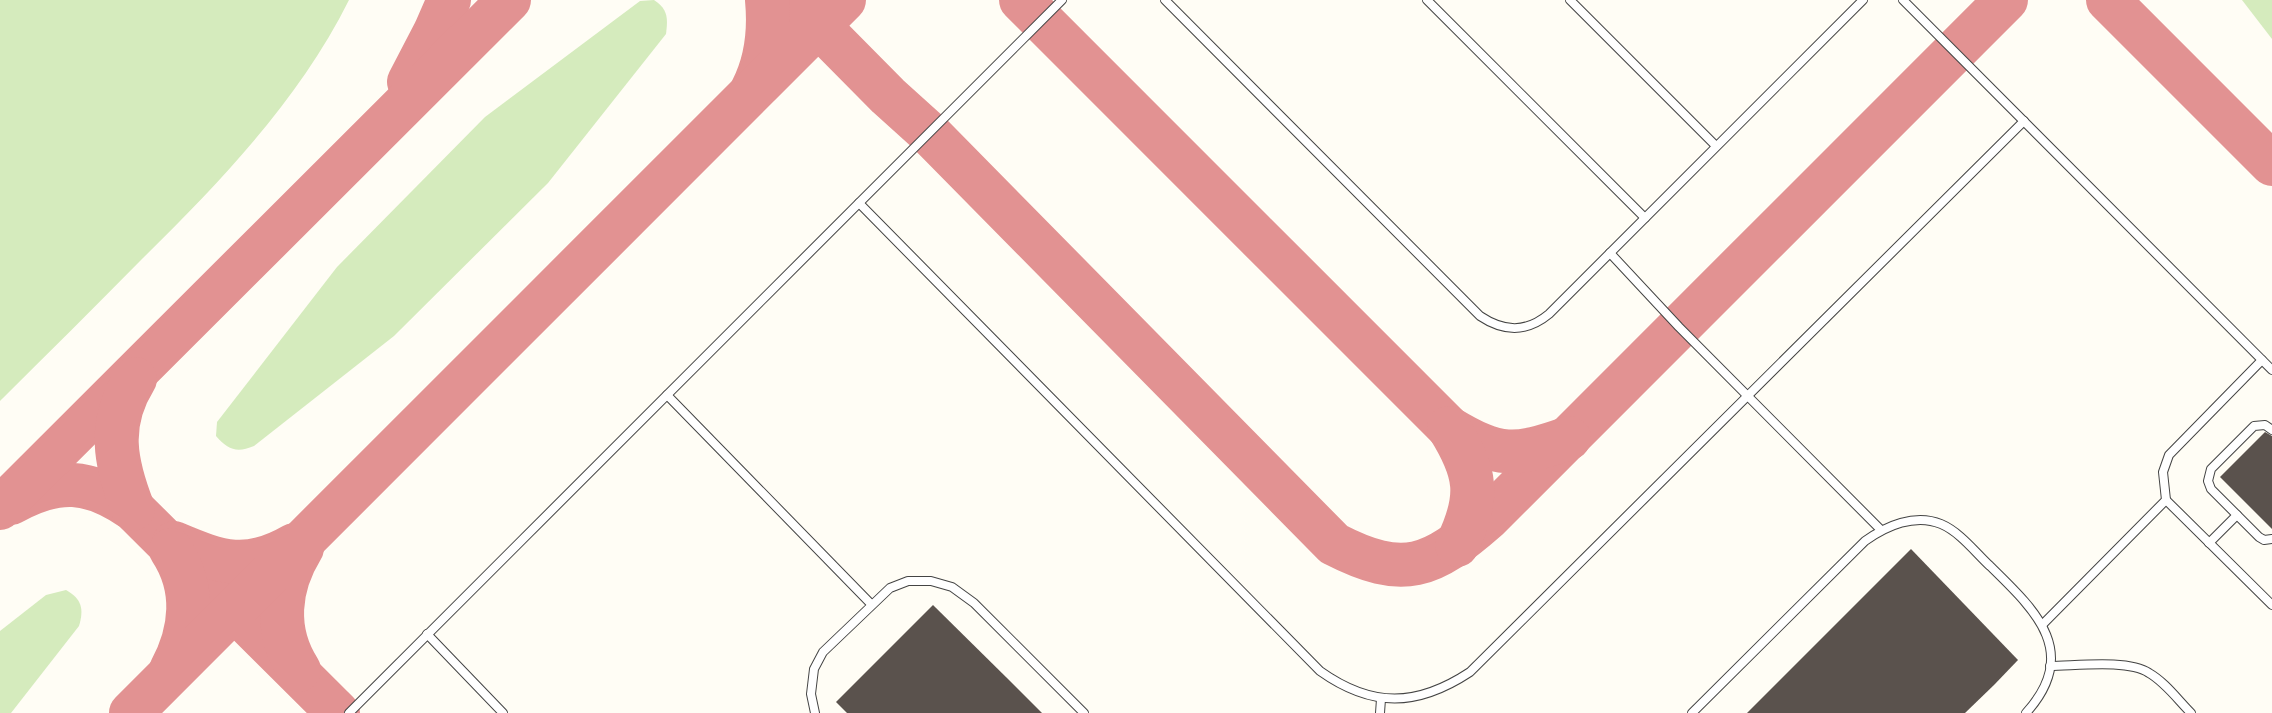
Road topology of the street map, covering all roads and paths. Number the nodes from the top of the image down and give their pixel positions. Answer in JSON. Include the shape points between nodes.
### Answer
{"nodes":[{"id":1,"x":1062,"y":0,"type":"edge"},
{"id":2,"x":1165,"y":0,"type":"edge"},
{"id":3,"x":1427,"y":0,"type":"edge"},
{"id":4,"x":1570,"y":0,"type":"edge"},
{"id":5,"x":1863,"y":0,"type":"edge"},
{"id":6,"x":1903,"y":0,"type":"edge"},
{"id":7,"x":2024,"y":121,"type":"junction"},
{"id":8,"x":1716,"y":146,"type":"junction"},
{"id":9,"x":859,"y":203,"type":"junction"},
{"id":10,"x":1645,"y":218,"type":"junction"},
{"id":11,"x":1610,"y":253,"type":"junction"},
{"id":12,"x":2262,"y":360,"type":"junction"},
{"id":13,"x":2272,"y":370,"type":"edge"},
{"id":14,"x":1749,"y":395,"type":"junction"},
{"id":15,"x":666,"y":396,"type":"junction"},
{"id":16,"x":2272,"y":430,"type":"edge"},
{"id":17,"x":2166,"y":500,"type":"junction"},
{"id":18,"x":2237,"y":515,"type":"junction"},
{"id":19,"x":1881,"y":530,"type":"junction"},
{"id":20,"x":2272,"y":540,"type":"edge"},
{"id":21,"x":2209,"y":543,"type":"junction"},
{"id":22,"x":871,"y":604,"type":"junction"},
{"id":23,"x":2272,"y":605,"type":"edge"},
{"id":24,"x":2043,"y":624,"type":"junction"},
{"id":25,"x":427,"y":634,"type":"junction"},
{"id":26,"x":2050,"y":666,"type":"junction"},
{"id":27,"x":1382,"y":699,"type":"junction"},
{"id":28,"x":349,"y":713,"type":"edge"},
{"id":29,"x":503,"y":713,"type":"edge"},
{"id":30,"x":815,"y":713,"type":"edge"},
{"id":31,"x":1084,"y":713,"type":"edge"},
{"id":32,"x":1380,"y":713,"type":"edge"},
{"id":33,"x":1692,"y":713,"type":"edge"},
{"id":34,"x":2026,"y":713,"type":"edge"},
{"id":35,"x":2191,"y":713,"type":"edge"}],
"edges":[{"from":1,"to":9,"type":"lane"},
{"from":2,"to":11,"type":"lane","via":[[1474,310],[1493,324],[1518,328],[1540,321]]},
{"from":3,"to":10,"type":"lane"},
{"from":4,"to":8,"type":"lane"},
{"from":5,"to":8,"type":"lane"},
{"from":6,"to":7,"type":"lane"},
{"from":7,"to":12,"type":"lane"},
{"from":7,"to":14,"type":"lane"},
{"from":8,"to":10,"type":"lane"},
{"from":9,"to":15,"type":"lane"},
{"from":9,"to":27,"type":"lane","via":[[1320,671],[1334,681]]},
{"from":10,"to":11,"type":"lane"},
{"from":11,"to":14,"type":"lane"},
{"from":12,"to":13,"type":"lane"},
{"from":12,"to":17,"type":"lane","via":[[2169,455],[2163,472]]},
{"from":14,"to":19,"type":"lane"},
{"from":14,"to":27,"type":"lane","via":[[1470,672],[1433,693]]},
{"from":15,"to":22,"type":"lane"},
{"from":15,"to":25,"type":"lane"},
{"from":16,"to":18,"type":"lane","via":[[2265,425],[2254,426],[2211,469],[2211,489]]},
{"from":17,"to":21,"type":"lane"},
{"from":17,"to":24,"type":"lane"},
{"from":18,"to":20,"type":"lane","via":[[2259,537]]},
{"from":18,"to":21,"type":"lane"},
{"from":19,"to":24,"type":"lane","via":[[1902,522],[1922,521],[1940,524],[1956,533],[2018,594]]},
{"from":19,"to":33,"type":"lane","via":[[1849,555]]},
{"from":21,"to":23,"type":"lane"},
{"from":22,"to":30,"type":"lane","via":[[823,652],[814,669],[811,694]]},
{"from":22,"to":31,"type":"lane","via":[[890,588],[908,581],[931,581],[952,587],[974,603]]},
{"from":24,"to":26,"type":"lane"},
{"from":25,"to":28,"type":"lane"},
{"from":25,"to":29,"type":"lane"},
{"from":26,"to":34,"type":"lane","via":[[2045,685]]},
{"from":26,"to":35,"type":"lane","via":[[2141,669],[2155,677]]},
{"from":27,"to":32,"type":"lane"}]}
